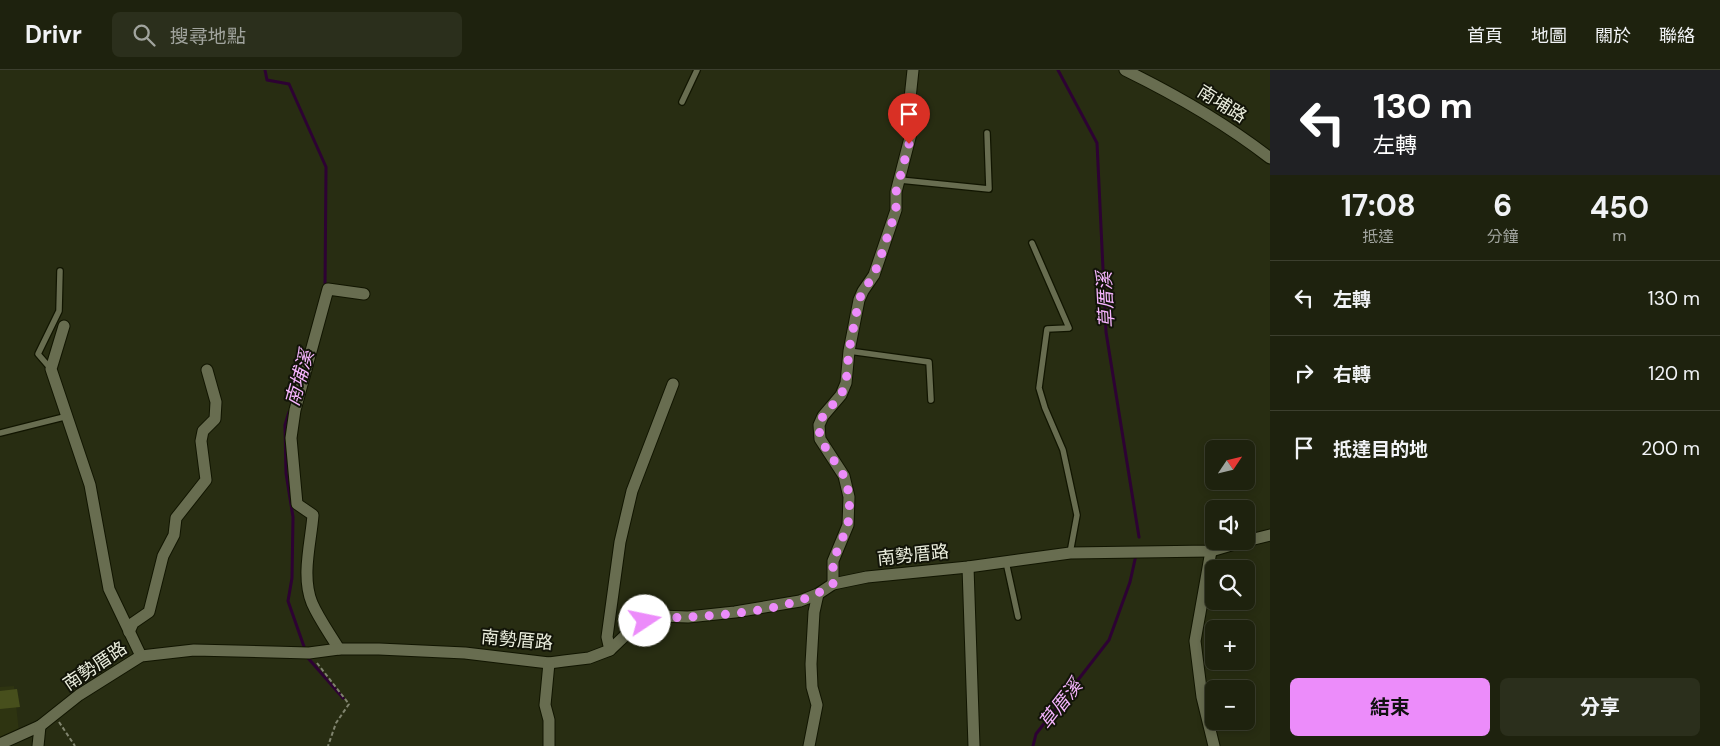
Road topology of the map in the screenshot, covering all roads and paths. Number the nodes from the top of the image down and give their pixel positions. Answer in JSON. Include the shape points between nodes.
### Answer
{"nodes":[{"id":1,"x":697,"y":70,"type":"edge"},
{"id":2,"x":913,"y":70,"type":"edge"},
{"id":3,"x":1125,"y":70,"type":"edge"},
{"id":4,"x":682,"y":102,"type":"dead end"},
{"id":5,"x":987,"y":133,"type":"dead end"},
{"id":6,"x":1270,"y":158,"type":"edge"},
{"id":7,"x":900,"y":180,"type":"junction"},
{"id":8,"x":1032,"y":243,"type":"dead end"},
{"id":9,"x":60,"y":271,"type":"dead end"},
{"id":10,"x":364,"y":294,"type":"dead end"},
{"id":11,"x":64,"y":326,"type":"dead end"},
{"id":12,"x":849,"y":350,"type":"junction"},
{"id":13,"x":51,"y":369,"type":"junction"},
{"id":14,"x":207,"y":370,"type":"dead end"},
{"id":15,"x":673,"y":384,"type":"dead end"},
{"id":16,"x":931,"y":400,"type":"dead end"},
{"id":17,"x":68,"y":416,"type":"junction"},
{"id":18,"x":0,"y":433,"type":"edge"},
{"id":19,"x":1270,"y":535,"type":"edge"},
{"id":20,"x":1255,"y":539,"type":"edge"},
{"id":21,"x":1214,"y":550,"type":"edge"},
{"id":22,"x":1211,"y":551,"type":"junction"},
{"id":23,"x":1070,"y":553,"type":"junction"},
{"id":24,"x":1006,"y":562,"type":"junction"},
{"id":25,"x":968,"y":567,"type":"junction"},
{"id":26,"x":833,"y":584,"type":"junction"},
{"id":27,"x":818,"y":594,"type":"junction"},
{"id":28,"x":1018,"y":617,"type":"dead end"},
{"id":29,"x":129,"y":632,"type":"junction"},
{"id":30,"x":339,"y":649,"type":"junction"},
{"id":31,"x":610,"y":650,"type":"junction"},
{"id":32,"x":309,"y":653,"type":"junction"},
{"id":33,"x":141,"y":656,"type":"junction"},
{"id":34,"x":549,"y":663,"type":"junction"},
{"id":35,"x":55,"y":716,"type":"junction"},
{"id":36,"x":40,"y":726,"type":"junction"},
{"id":37,"x":0,"y":744,"type":"edge"},
{"id":38,"x":38,"y":746,"type":"edge"},
{"id":39,"x":75,"y":746,"type":"edge"},
{"id":40,"x":328,"y":746,"type":"edge"},
{"id":41,"x":549,"y":746,"type":"edge"},
{"id":42,"x":809,"y":746,"type":"edge"},
{"id":43,"x":974,"y":746,"type":"edge"},
{"id":44,"x":1214,"y":746,"type":"edge"}],
"edges":[{"from":1,"to":4,"type":"lane"},
{"from":2,"to":7,"type":"street","via":[[909,108],[914,126]]},
{"from":3,"to":6,"type":"street","name":"南埔路","via":[[1186,101]]},
{"from":5,"to":7,"type":"lane","via":[[989,189]]},
{"from":7,"to":12,"type":"street","via":[[896,210],[874,275],[859,300]]},
{"from":8,"to":23,"type":"lane","via":[[1069,328],[1047,330],[1039,388],[1063,450],[1077,515]]},
{"from":9,"to":13,"type":"lane","via":[[58,311],[38,354]]},
{"from":10,"to":30,"type":"street","via":[[328,289],[295,410],[291,438],[297,504],[314,515],[308,588],[312,603]]},
{"from":11,"to":13,"type":"street"},
{"from":12,"to":16,"type":"lane","via":[[929,362]]},
{"from":12,"to":26,"type":"street","via":[[846,383],[819,425],[820,439],[844,476],[850,497],[848,525],[833,561]]},
{"from":13,"to":17,"type":"street"},
{"from":14,"to":29,"type":"street","via":[[216,402],[215,419],[203,431],[201,441],[206,480],[176,518],[149,612],[132,623]]},
{"from":15,"to":31,"type":"street","via":[[632,491],[620,542],[607,637]]},
{"from":17,"to":18,"type":"lane"},
{"from":17,"to":29,"type":"street","via":[[90,486],[109,589]]},
{"from":19,"to":20,"type":"street","name":"南勢厝路"},
{"from":21,"to":22,"type":"street","name":"南勢厝路"},
{"from":22,"to":23,"type":"street","name":"南勢厝路"},
{"from":22,"to":44,"type":"street","via":[[1195,641],[1202,697]]},
{"from":23,"to":24,"type":"street","name":"南勢厝路"},
{"from":24,"to":25,"type":"street","name":"南勢厝路"},
{"from":24,"to":28,"type":"lane"},
{"from":25,"to":26,"type":"street","name":"南勢厝路","via":[[867,577]]},
{"from":25,"to":43,"type":"street"},
{"from":26,"to":27,"type":"street","name":"南勢厝路"},
{"from":27,"to":31,"type":"street","name":"南勢厝路","via":[[800,601],[736,612],[660,616],[632,628]]},
{"from":27,"to":42,"type":"street","via":[[811,664],[817,704]]},
{"from":29,"to":33,"type":"street"},
{"from":30,"to":32,"type":"street","name":"南勢厝路"},
{"from":30,"to":34,"type":"street","name":"南勢厝路","via":[[465,653]]},
{"from":31,"to":34,"type":"street","name":"南勢厝路","via":[[589,658]]},
{"from":32,"to":33,"type":"street","name":"南勢厝路","via":[[194,650]]},
{"from":32,"to":40,"type":"path","via":[[349,704],[336,723]]},
{"from":33,"to":35,"type":"street","name":"南勢厝路","via":[[79,695]]},
{"from":34,"to":41,"type":"street","via":[[546,705]]},
{"from":35,"to":36,"type":"street","name":"南勢厝路"},
{"from":35,"to":39,"type":"path"},
{"from":36,"to":37,"type":"street","name":"南勢厝路"},
{"from":36,"to":38,"type":"street"}]}
